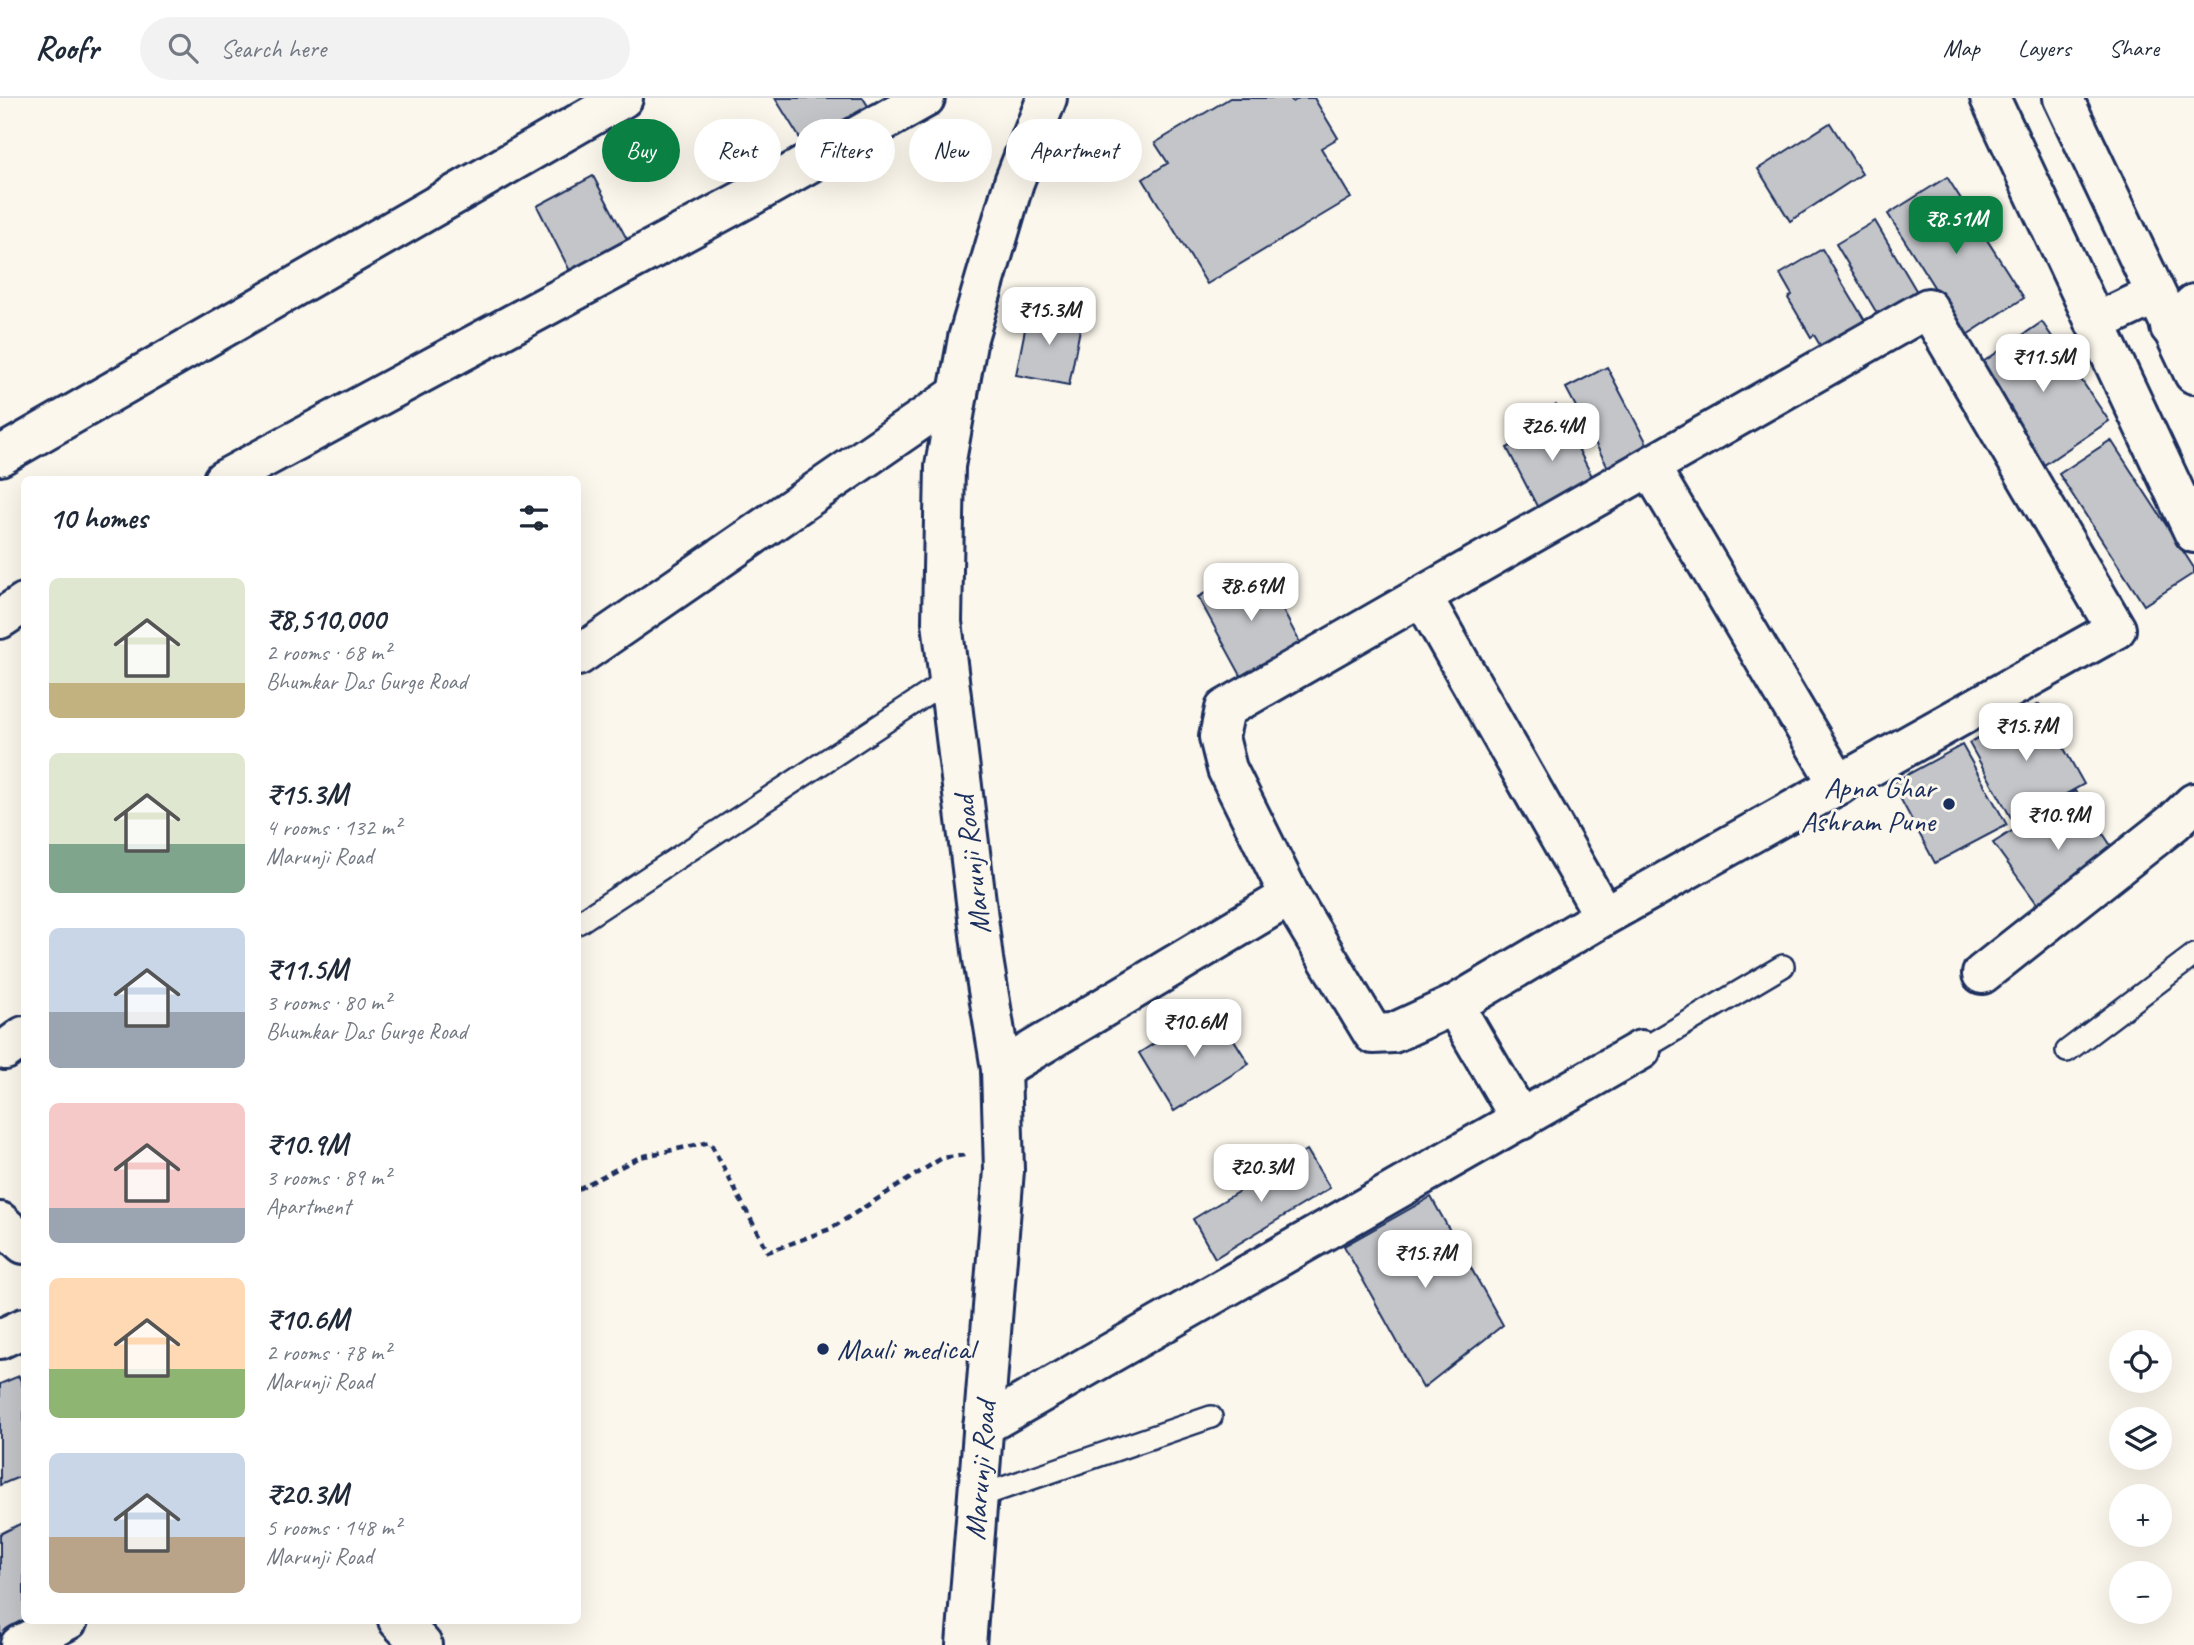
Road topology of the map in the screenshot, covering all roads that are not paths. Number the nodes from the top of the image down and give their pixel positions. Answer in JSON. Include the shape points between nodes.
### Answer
{"nodes":[{"id":1,"x":622,"y":98,"type":"edge"},
{"id":2,"x":925,"y":98,"type":"edge"},
{"id":3,"x":1047,"y":98,"type":"edge"},
{"id":4,"x":1990,"y":98,"type":"edge"},
{"id":5,"x":2063,"y":98,"type":"edge"},
{"id":6,"x":2173,"y":308,"type":"edge"},
{"id":7,"x":2095,"y":323,"type":"junction"},
{"id":8,"x":2194,"y":374,"type":"edge"},
{"id":9,"x":958,"y":394,"type":"junction"},
{"id":10,"x":0,"y":456,"type":"edge"},
{"id":11,"x":1650,"y":467,"type":"junction"},
{"id":12,"x":230,"y":476,"type":"edge"},
{"id":13,"x":2194,"y":533,"type":"edge"},
{"id":14,"x":1422,"y":596,"type":"junction"},
{"id":15,"x":21,"y":605,"type":"edge"},
{"id":16,"x":0,"y":619,"type":"edge"},
{"id":17,"x":581,"y":654,"type":"edge"},
{"id":18,"x":949,"y":680,"type":"junction"},
{"id":19,"x":1839,"y":785,"type":"junction"},
{"id":20,"x":2194,"y":803,"type":"edge"},
{"id":21,"x":1290,"y":896,"type":"junction"},
{"id":22,"x":1604,"y":916,"type":"junction"},
{"id":23,"x":581,"y":921,"type":"edge"},
{"id":24,"x":2194,"y":955,"type":"edge"},
{"id":25,"x":1783,"y":966,"type":"dead end"},
{"id":26,"x":1982,"y":974,"type":"dead end"},
{"id":27,"x":1454,"y":1005,"type":"junction"},
{"id":28,"x":1641,"y":1050,"type":"joint"},
{"id":29,"x":2067,"y":1051,"type":"dead end"},
{"id":30,"x":1001,"y":1069,"type":"junction"},
{"id":31,"x":1521,"y":1120,"type":"junction"},
{"id":32,"x":0,"y":1222,"type":"edge"},
{"id":33,"x":21,"y":1241,"type":"edge"},
{"id":34,"x":21,"y":1329,"type":"edge"},
{"id":35,"x":0,"y":1339,"type":"edge"},
{"id":36,"x":1210,"y":1418,"type":"dead end"},
{"id":37,"x":983,"y":1426,"type":"junction"},
{"id":38,"x":977,"y":1497,"type":"junction"},
{"id":39,"x":60,"y":1624,"type":"edge"},
{"id":40,"x":402,"y":1624,"type":"edge"},
{"id":41,"x":20,"y":1645,"type":"edge"},
{"id":42,"x":422,"y":1645,"type":"edge"},
{"id":43,"x":966,"y":1645,"type":"edge"}],
"edges":[{"from":1,"to":10,"type":"street"},
{"from":2,"to":12,"type":"street"},
{"from":3,"to":9,"type":"street","name":"Marunji Road","via":[[1006,208],[968,338]]},
{"from":4,"to":7,"type":"street"},
{"from":5,"to":6,"type":"street"},
{"from":6,"to":7,"type":"street"},
{"from":6,"to":8,"type":"street"},
{"from":7,"to":13,"type":"street"},
{"from":9,"to":17,"type":"street"},
{"from":9,"to":18,"type":"street","name":"Marunji Road","via":[[945,466],[942,622]]},
{"from":11,"to":14,"type":"street"},
{"from":11,"to":19,"type":"street"},
{"from":11,"to":19,"type":"street","via":[[1928,307],[1934,317],[2116,629]]},
{"from":14,"to":21,"type":"street","via":[[1225,709],[1219,737],[1227,769]]},
{"from":14,"to":22,"type":"street"},
{"from":15,"to":16,"type":"street"},
{"from":18,"to":23,"type":"lane"},
{"from":18,"to":30,"type":"street","name":"Marunji Road"},
{"from":19,"to":22,"type":"street"},
{"from":20,"to":26,"type":"street"},
{"from":21,"to":27,"type":"street","via":[[1373,1034],[1393,1032]]},
{"from":21,"to":30,"type":"street"},
{"from":22,"to":27,"type":"street"},
{"from":24,"to":29,"type":"lane"},
{"from":25,"to":28,"type":"lane"},
{"from":27,"to":31,"type":"street"},
{"from":28,"to":31,"type":"street"},
{"from":30,"to":37,"type":"street","name":"Marunji Road","via":[[1004,1170]]},
{"from":31,"to":37,"type":"street"},
{"from":32,"to":33,"type":"street"},
{"from":34,"to":35,"type":"street"},
{"from":36,"to":38,"type":"lane"},
{"from":37,"to":38,"type":"street","name":"Marunji Road"},
{"from":38,"to":43,"type":"street","name":"Marunji Road"},
{"from":39,"to":41,"type":"street"},
{"from":40,"to":42,"type":"street"}]}
